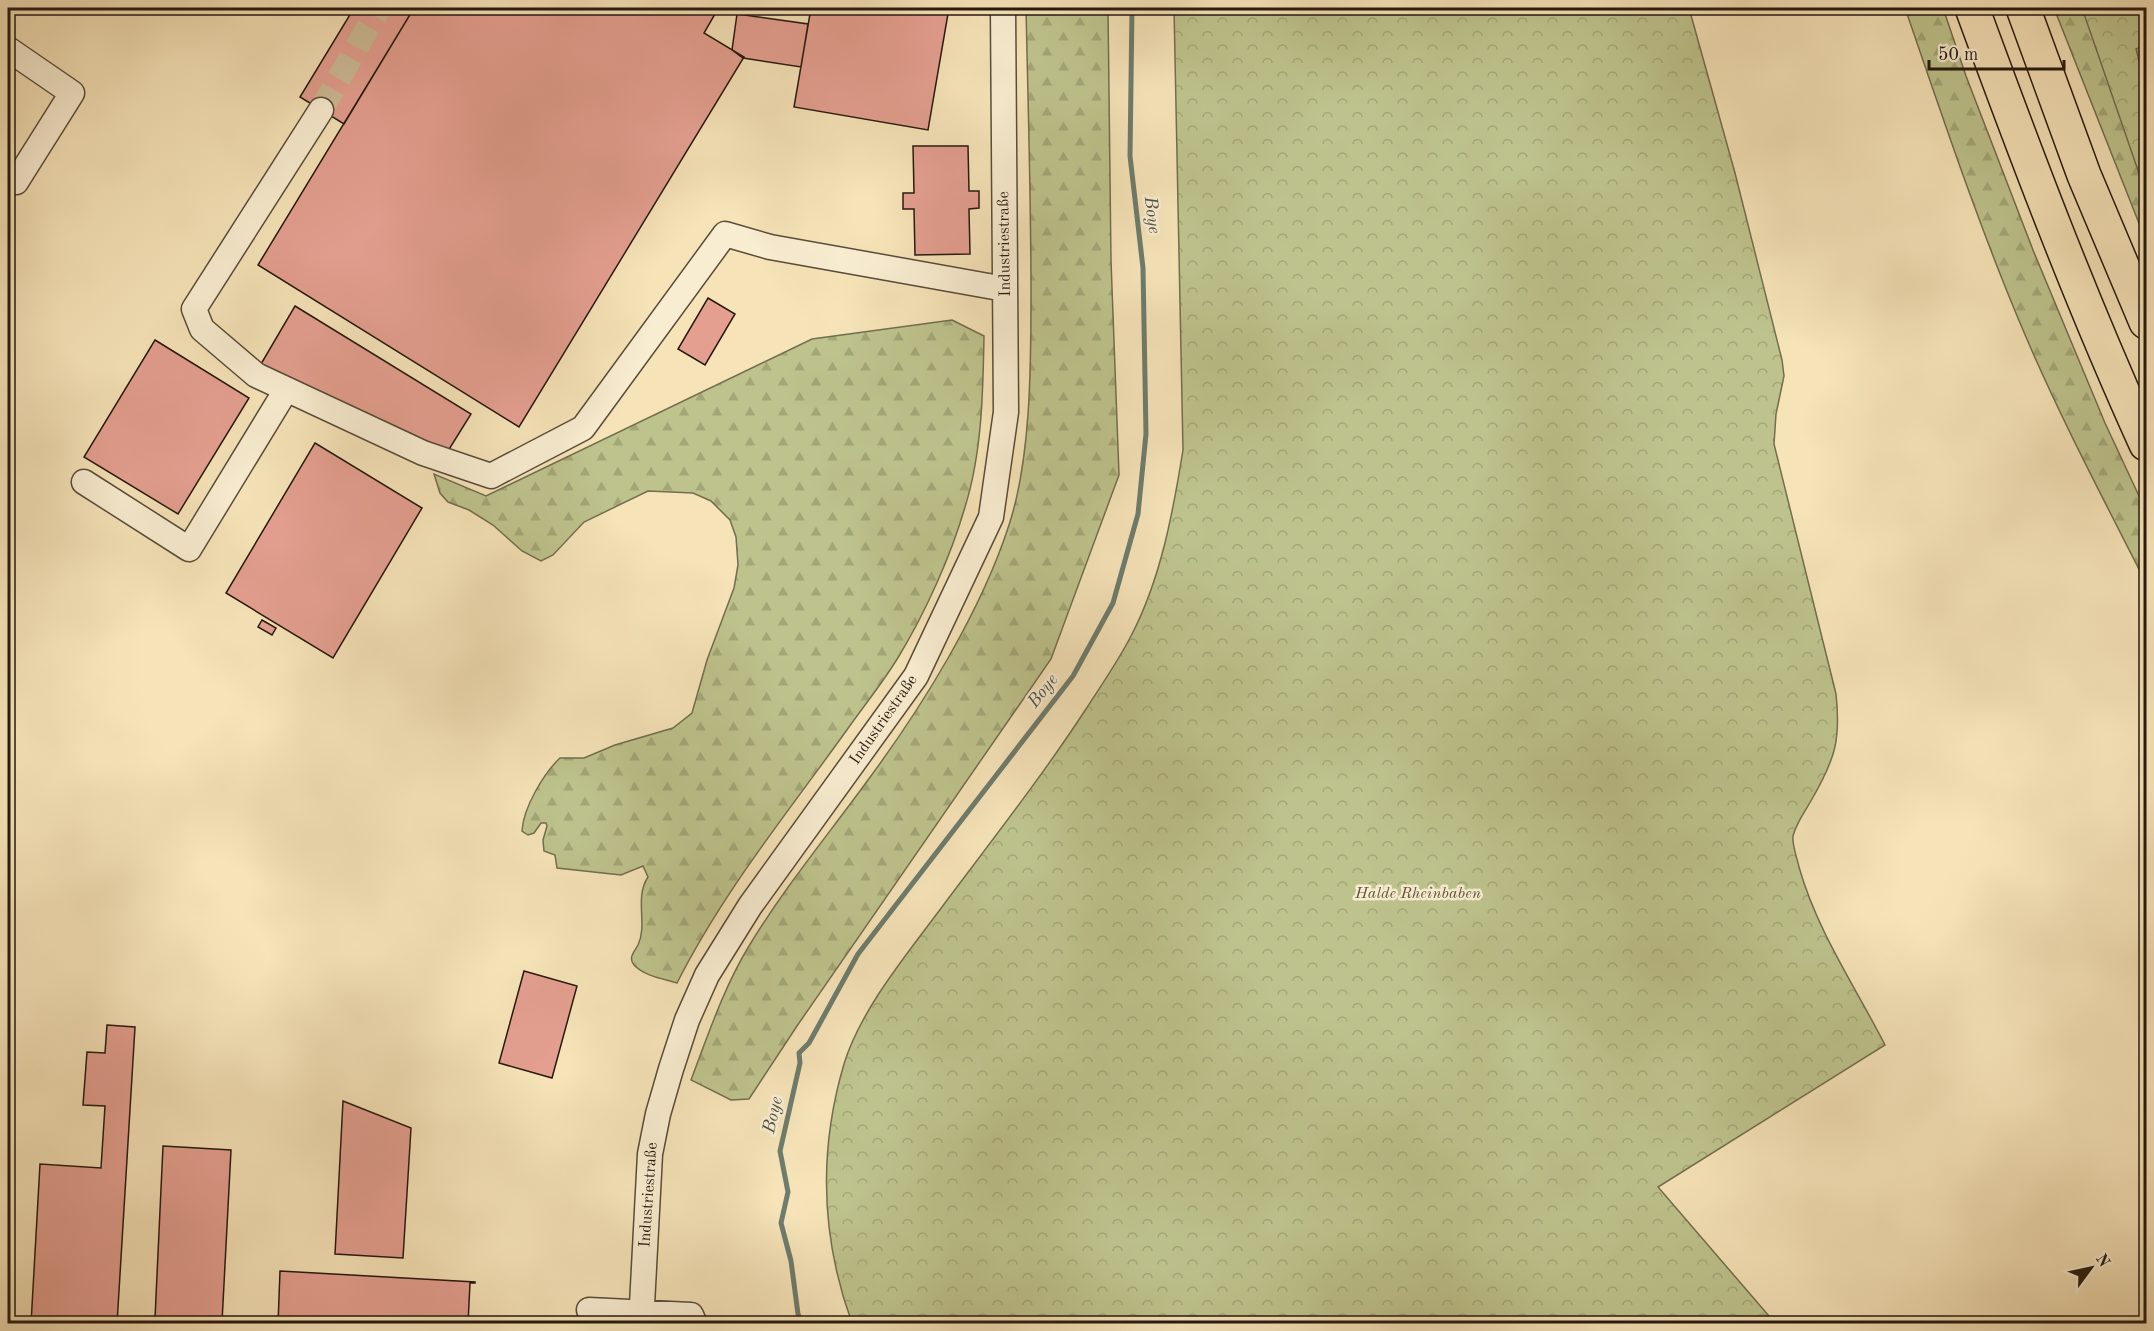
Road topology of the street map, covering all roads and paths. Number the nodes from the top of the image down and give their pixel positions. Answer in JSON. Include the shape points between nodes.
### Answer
{"nodes":[{"id":1,"x":1003,"y":8,"type":"edge"},
{"id":2,"x":1972,"y":8,"type":"edge"},
{"id":3,"x":2023,"y":8,"type":"edge"},
{"id":4,"x":8,"y":49,"type":"edge"},
{"id":5,"x":321,"y":110,"type":"tunnel mouth"},
{"id":6,"x":8,"y":176,"type":"edge"},
{"id":7,"x":1005,"y":289,"type":"junction"},
{"id":8,"x":2146,"y":322,"type":"edge"},
{"id":9,"x":286,"y":390,"type":"junction"},
{"id":10,"x":2146,"y":444,"type":"edge"},
{"id":11,"x":84,"y":482,"type":"dead end"},
{"id":12,"x":589,"y":1311,"type":"dead end"},
{"id":13,"x":641,"y":1318,"type":"edge"},
{"id":14,"x":695,"y":1323,"type":"edge"}],
"edges":[{"from":1,"to":7,"type":"street","name":"Industriestraße"},
{"from":2,"to":10,"type":"highway","via":[[2107,358]]},
{"from":3,"to":8,"type":"highway","via":[[2084,175]]},
{"from":4,"to":6,"type":"street","via":[[72,93],[16,182]]},
{"from":5,"to":9,"type":"street","via":[[194,309],[201,329],[256,375]]},
{"from":7,"to":9,"type":"street","via":[[770,247],[725,234],[584,428],[491,476],[423,453]]},
{"from":7,"to":13,"type":"street","name":"Industriestraße","via":[[1006,412],[991,517],[916,676],[750,906],[707,975],[687,1020],[652,1144]]},
{"from":9,"to":11,"type":"street","via":[[189,549]]},
{"from":12,"to":13,"type":"street"},
{"from":13,"to":14,"type":"street","via":[[690,1316]]}]}
